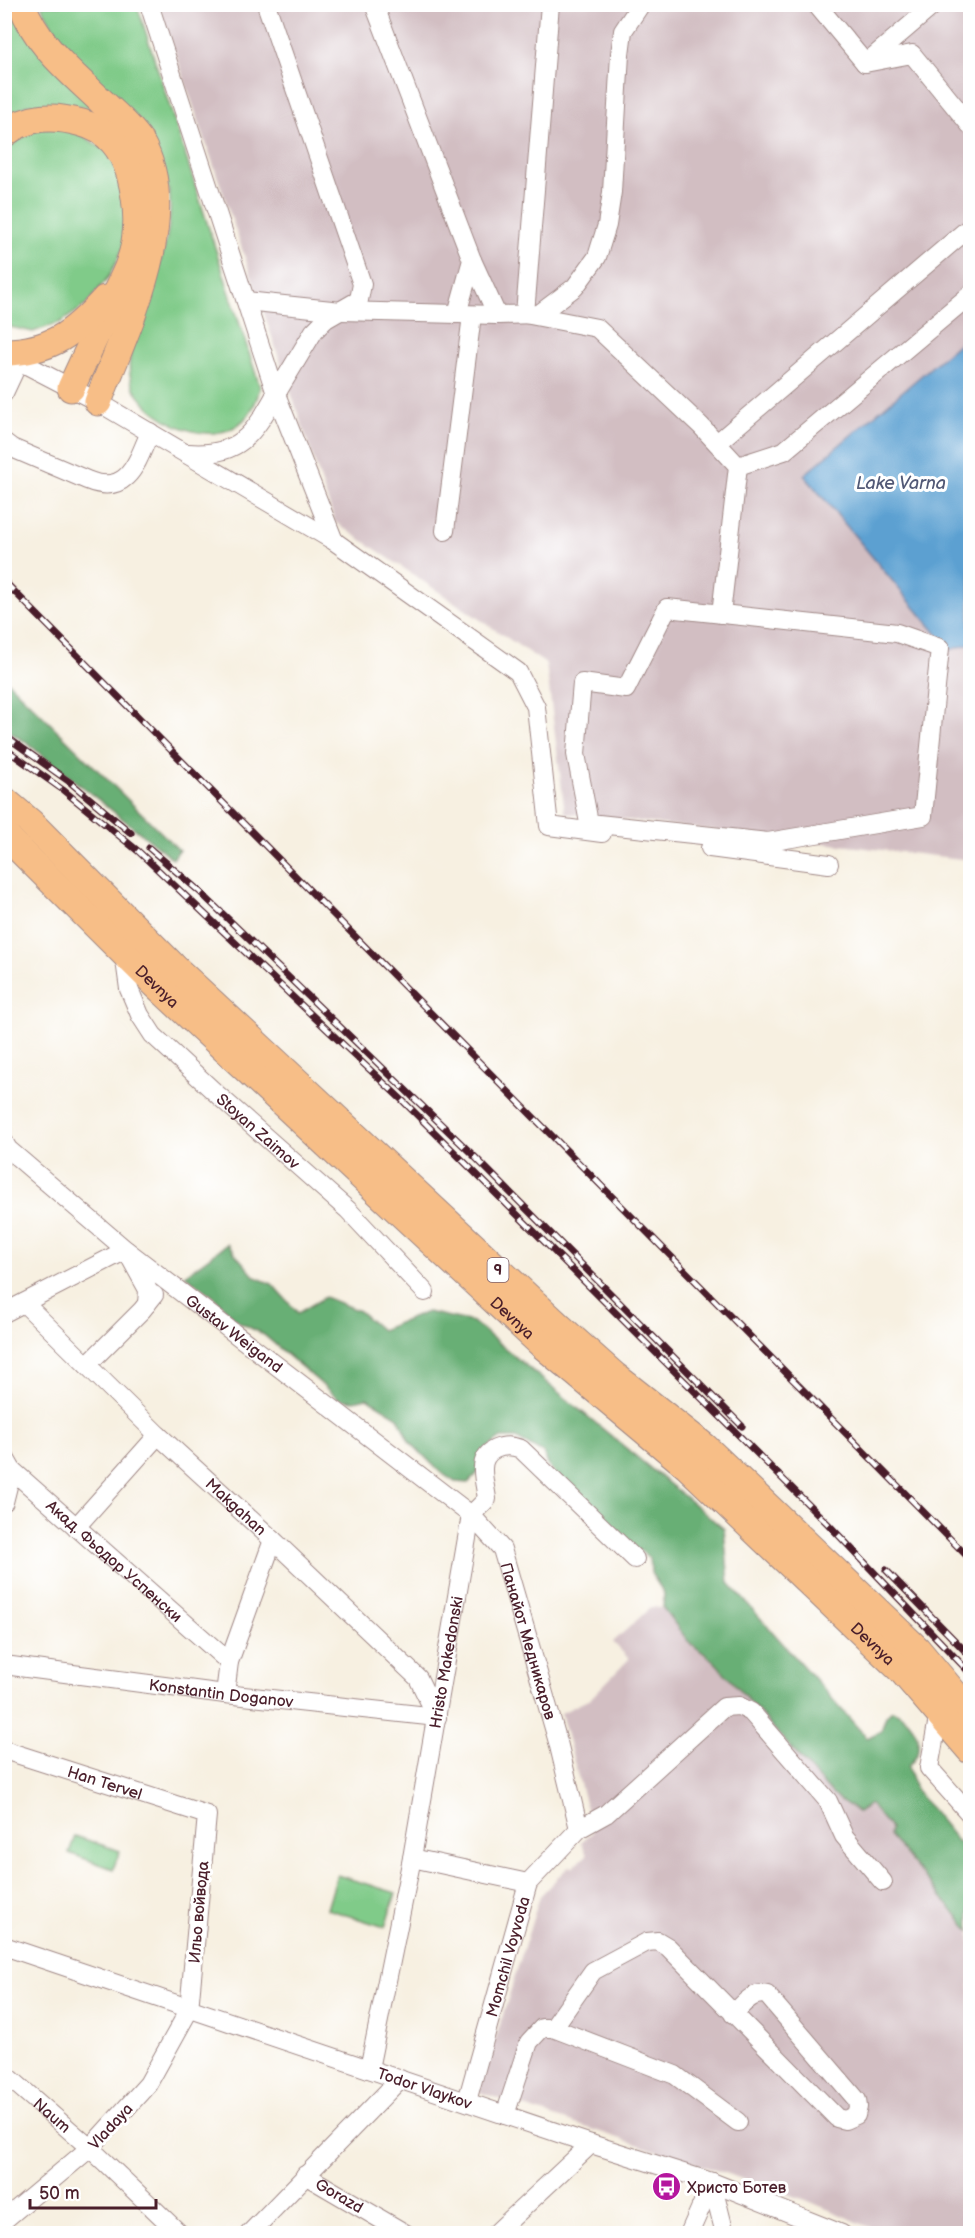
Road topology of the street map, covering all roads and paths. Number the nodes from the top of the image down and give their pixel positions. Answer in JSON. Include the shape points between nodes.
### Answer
{"nodes":[{"id":1,"x":22,"y":4,"type":"edge"},
{"id":2,"x":266,"y":4,"type":"edge"},
{"id":3,"x":375,"y":4,"type":"edge"},
{"id":4,"x":550,"y":4,"type":"edge"},
{"id":5,"x":641,"y":4,"type":"edge"},
{"id":6,"x":816,"y":4,"type":"edge"},
{"id":7,"x":935,"y":4,"type":"edge"},
{"id":8,"x":152,"y":9,"type":"edge"},
{"id":9,"x":865,"y":63,"type":"junction"},
{"id":10,"x":970,"y":125,"type":"edge"},
{"id":11,"x":4,"y":134,"type":"edge"},
{"id":12,"x":970,"y":227,"type":"edge"},
{"id":13,"x":472,"y":260,"type":"junction"},
{"id":14,"x":120,"y":283,"type":"junction"},
{"id":15,"x":970,"y":295,"type":"edge"},
{"id":16,"x":246,"y":301,"type":"junction"},
{"id":17,"x":341,"y":311,"type":"junction"},
{"id":18,"x":465,"y":314,"type":"junction"},
{"id":19,"x":525,"y":314,"type":"junction"},
{"id":20,"x":497,"y":315,"type":"junction"},
{"id":21,"x":9,"y":356,"type":"edge"},
{"id":22,"x":70,"y":388,"type":"junction"},
{"id":23,"x":4,"y":393,"type":"edge"},
{"id":24,"x":276,"y":394,"type":"junction"},
{"id":25,"x":98,"y":402,"type":"junction"},
{"id":26,"x":150,"y":432,"type":"junction"},
{"id":27,"x":4,"y":441,"type":"edge"},
{"id":28,"x":717,"y":443,"type":"junction"},
{"id":29,"x":183,"y":453,"type":"junction"},
{"id":30,"x":738,"y":466,"type":"junction"},
{"id":31,"x":445,"y":531,"type":"dead end"},
{"id":32,"x":334,"y":541,"type":"junction"},
{"id":33,"x":721,"y":614,"type":"junction"},
{"id":34,"x":4,"y":800,"type":"edge"},
{"id":35,"x":17,"y":820,"type":"edge"},
{"id":36,"x":4,"y":834,"type":"edge"},
{"id":37,"x":4,"y":861,"type":"edge"},
{"id":38,"x":829,"y":864,"type":"dead end"},
{"id":39,"x":52,"y":882,"type":"junction"},
{"id":40,"x":124,"y":953,"type":"junction"},
{"id":41,"x":6,"y":1147,"type":"edge"},
{"id":42,"x":126,"y":1250,"type":"junction"},
{"id":43,"x":165,"y":1280,"type":"junction"},
{"id":44,"x":424,"y":1292,"type":"dead end"},
{"id":45,"x":24,"y":1303,"type":"junction"},
{"id":46,"x":147,"y":1304,"type":"junction"},
{"id":47,"x":4,"y":1313,"type":"edge"},
{"id":48,"x":87,"y":1365,"type":"junction"},
{"id":49,"x":158,"y":1435,"type":"junction"},
{"id":50,"x":7,"y":1466,"type":"edge"},
{"id":51,"x":4,"y":1502,"type":"edge"},
{"id":52,"x":471,"y":1515,"type":"junction"},
{"id":53,"x":76,"y":1527,"type":"junction"},
{"id":54,"x":273,"y":1540,"type":"junction"},
{"id":55,"x":635,"y":1560,"type":"dead end"},
{"id":56,"x":229,"y":1662,"type":"junction"},
{"id":57,"x":4,"y":1665,"type":"edge"},
{"id":58,"x":225,"y":1694,"type":"junction"},
{"id":59,"x":970,"y":1712,"type":"edge"},
{"id":60,"x":939,"y":1713,"type":"junction"},
{"id":61,"x":437,"y":1717,"type":"junction"},
{"id":62,"x":4,"y":1750,"type":"edge"},
{"id":63,"x":970,"y":1750,"type":"edge"},
{"id":64,"x":970,"y":1814,"type":"edge"},
{"id":65,"x":207,"y":1815,"type":"joint"},
{"id":66,"x":579,"y":1829,"type":"junction"},
{"id":67,"x":412,"y":1858,"type":"junction"},
{"id":68,"x":883,"y":1882,"type":"dead end"},
{"id":69,"x":528,"y":1883,"type":"junction"},
{"id":70,"x":4,"y":1946,"type":"edge"},
{"id":71,"x":189,"y":2010,"type":"junction"},
{"id":72,"x":733,"y":2014,"type":"junction"},
{"id":73,"x":553,"y":2028,"type":"junction"},
{"id":74,"x":369,"y":2068,"type":"junction"},
{"id":75,"x":4,"y":2073,"type":"edge"},
{"id":76,"x":400,"y":2079,"type":"junction"},
{"id":77,"x":467,"y":2101,"type":"junction"},
{"id":78,"x":505,"y":2115,"type":"junction"},
{"id":79,"x":738,"y":2122,"type":"dead end"},
{"id":80,"x":591,"y":2144,"type":"junction"},
{"id":81,"x":90,"y":2148,"type":"junction"},
{"id":82,"x":305,"y":2175,"type":"junction"},
{"id":83,"x":712,"y":2182,"type":"junction"},
{"id":84,"x":4,"y":2220,"type":"edge"},
{"id":85,"x":180,"y":2234,"type":"edge"},
{"id":86,"x":249,"y":2234,"type":"edge"},
{"id":87,"x":406,"y":2234,"type":"edge"},
{"id":88,"x":495,"y":2234,"type":"edge"},
{"id":89,"x":689,"y":2234,"type":"edge"},
{"id":90,"x":725,"y":2234,"type":"edge"},
{"id":91,"x":842,"y":2234,"type":"edge"}],
"edges":[{"from":1,"to":25,"type":"highway","via":[[35,32],[53,54],[136,135],[146,153],[151,176],[156,212],[149,262]]},
{"from":2,"to":17,"type":"street","via":[[362,284],[359,300]]},
{"from":3,"to":13,"type":"street"},
{"from":4,"to":19,"type":"street"},
{"from":5,"to":19,"type":"street","via":[[623,31],[612,192],[597,257],[575,287],[539,314]]},
{"from":6,"to":9,"type":"street"},
{"from":7,"to":9,"type":"street"},
{"from":8,"to":16,"type":"street"},
{"from":9,"to":10,"type":"street","via":[[912,54]]},
{"from":11,"to":14,"type":"highway","via":[[29,119],[60,117],[102,130],[121,151],[132,182],[137,228],[131,260]]},
{"from":12,"to":28,"type":"street"},
{"from":13,"to":18,"type":"street"},
{"from":13,"to":20,"type":"street"},
{"from":14,"to":21,"type":"highway","via":[[61,339]]},
{"from":14,"to":22,"type":"highway"},
{"from":15,"to":30,"type":"street","via":[[784,451]]},
{"from":16,"to":17,"type":"street"},
{"from":16,"to":24,"type":"street"},
{"from":17,"to":18,"type":"street"},
{"from":17,"to":24,"type":"street","via":[[314,331]]},
{"from":18,"to":20,"type":"street"},
{"from":18,"to":31,"type":"street"},
{"from":19,"to":20,"type":"street"},
{"from":19,"to":28,"type":"street","via":[[597,328]]},
{"from":21,"to":22,"type":"street"},
{"from":21,"to":23,"type":"street"},
{"from":22,"to":25,"type":"street"},
{"from":24,"to":29,"type":"street","via":[[258,426],[237,446],[208,455]]},
{"from":24,"to":32,"type":"street"},
{"from":25,"to":26,"type":"street"},
{"from":26,"to":27,"type":"street","via":[[134,469],[118,483],[107,485],[12,448]]},
{"from":26,"to":29,"type":"street"},
{"from":28,"to":30,"type":"street"},
{"from":29,"to":32,"type":"street"},
{"from":30,"to":33,"type":"street"},
{"from":32,"to":38,"type":"street","via":[[518,672],[536,707],[549,826]]},
{"from":33,"to":33,"type":"street","via":[[667,608],[626,688],[582,683],[576,754],[589,823],[768,842],[923,816],[940,648],[897,633]]},
{"from":34,"to":35,"type":"highway","name":"Devnya"},
{"from":35,"to":59,"type":"highway","name":"Devnya","number":"9","via":[[560,1327],[705,1447],[917,1649]]},
{"from":36,"to":39,"type":"highway","name":"Devnya","number":"9"},
{"from":37,"to":39,"type":"highway"},
{"from":39,"to":40,"type":"highway","name":"Devnya","number":"9"},
{"from":40,"to":44,"type":"street","name":"Stoyan Zaimov","via":[[129,989],[153,1035],[348,1210]]},
{"from":40,"to":60,"type":"highway","name":"Devnya","number":"9","via":[[541,1344],[687,1466],[903,1672]]},
{"from":41,"to":42,"type":"street","name":"Gustav Weigand"},
{"from":42,"to":43,"type":"street","name":"Gustav Weigand"},
{"from":42,"to":45,"type":"street"},
{"from":42,"to":46,"type":"street","via":[[148,1290]]},
{"from":43,"to":46,"type":"street"},
{"from":43,"to":52,"type":"street","name":"Gustav Weigand"},
{"from":45,"to":47,"type":"street"},
{"from":45,"to":48,"type":"street","name":"Makgahan"},
{"from":46,"to":48,"type":"street"},
{"from":48,"to":49,"type":"street","name":"Makgahan"},
{"from":49,"to":53,"type":"street"},
{"from":49,"to":54,"type":"street","name":"Makgahan"},
{"from":50,"to":51,"type":"street"},
{"from":50,"to":53,"type":"street","name":"Акад. Фьодор Успенски"},
{"from":52,"to":55,"type":"street","name":"Hristo Makedonski","via":[[487,1500],[483,1472],[486,1457],[498,1447],[513,1446],[528,1455]]},
{"from":52,"to":61,"type":"street","name":"Hristo Makedonski"},
{"from":52,"to":66,"type":"street","name":"Панайот Медникаров","via":[[502,1549]]},
{"from":53,"to":56,"type":"street","name":"Акад. Фьодор Успенски"},
{"from":54,"to":56,"type":"street"},
{"from":54,"to":61,"type":"street","name":"Makgahan","via":[[418,1678]]},
{"from":56,"to":58,"type":"street"},
{"from":57,"to":58,"type":"street","name":"Konstantin Doganov"},
{"from":58,"to":61,"type":"street","name":"Konstantin Doganov"},
{"from":60,"to":63,"type":"highway","name":"Devnya","number":"9"},
{"from":60,"to":64,"type":"street","via":[[929,1768]]},
{"from":61,"to":67,"type":"street","name":"Hristo Makedonski"},
{"from":62,"to":65,"type":"street","name":"Han Tervel"},
{"from":65,"to":71,"type":"street","name":"Ильо войвода"},
{"from":66,"to":68,"type":"street","name":"Momchil Voyvoda","via":[[606,1814],[718,1710],[739,1706],[751,1712],[828,1800],[844,1836]]},
{"from":66,"to":69,"type":"street","name":"Momchil Voyvoda"},
{"from":67,"to":69,"type":"street"},
{"from":67,"to":74,"type":"street","name":"Hristo Makedonski"},
{"from":69,"to":77,"type":"street","name":"Momchil Voyvoda"},
{"from":70,"to":71,"type":"street","name":"Todor Vlaykov"},
{"from":71,"to":74,"type":"street","name":"Todor Vlaykov"},
{"from":71,"to":81,"type":"street","name":"Vladaya","via":[[148,2084]]},
{"from":72,"to":72,"type":"street","via":[[753,1995],[767,1995],[857,2100],[856,2115],[845,2121],[837,2118]]},
{"from":72,"to":73,"type":"street","via":[[664,1943],[652,1941],[593,1971]]},
{"from":73,"to":78,"type":"street","via":[[542,2028],[529,2042]]},
{"from":73,"to":79,"type":"street","via":[[675,2075]]},
{"from":74,"to":76,"type":"street","name":"Todor Vlaykov"},
{"from":75,"to":81,"type":"street","name":"Naum"},
{"from":76,"to":77,"type":"street","name":"Todor Vlaykov"},
{"from":76,"to":82,"type":"street"},
{"from":77,"to":78,"type":"street","name":"Todor Vlaykov"},
{"from":78,"to":80,"type":"street","name":"Todor Vlaykov"},
{"from":80,"to":83,"type":"street","name":"Todor Vlaykov"},
{"from":80,"to":88,"type":"street"},
{"from":81,"to":84,"type":"street","name":"Vladaya"},
{"from":81,"to":85,"type":"street","name":"Naum"},
{"from":82,"to":86,"type":"street"},
{"from":82,"to":87,"type":"street","name":"Gorazd"},
{"from":83,"to":89,"type":"street"},
{"from":83,"to":90,"type":"street"},
{"from":83,"to":91,"type":"street","name":"Todor Vlaykov"}]}
